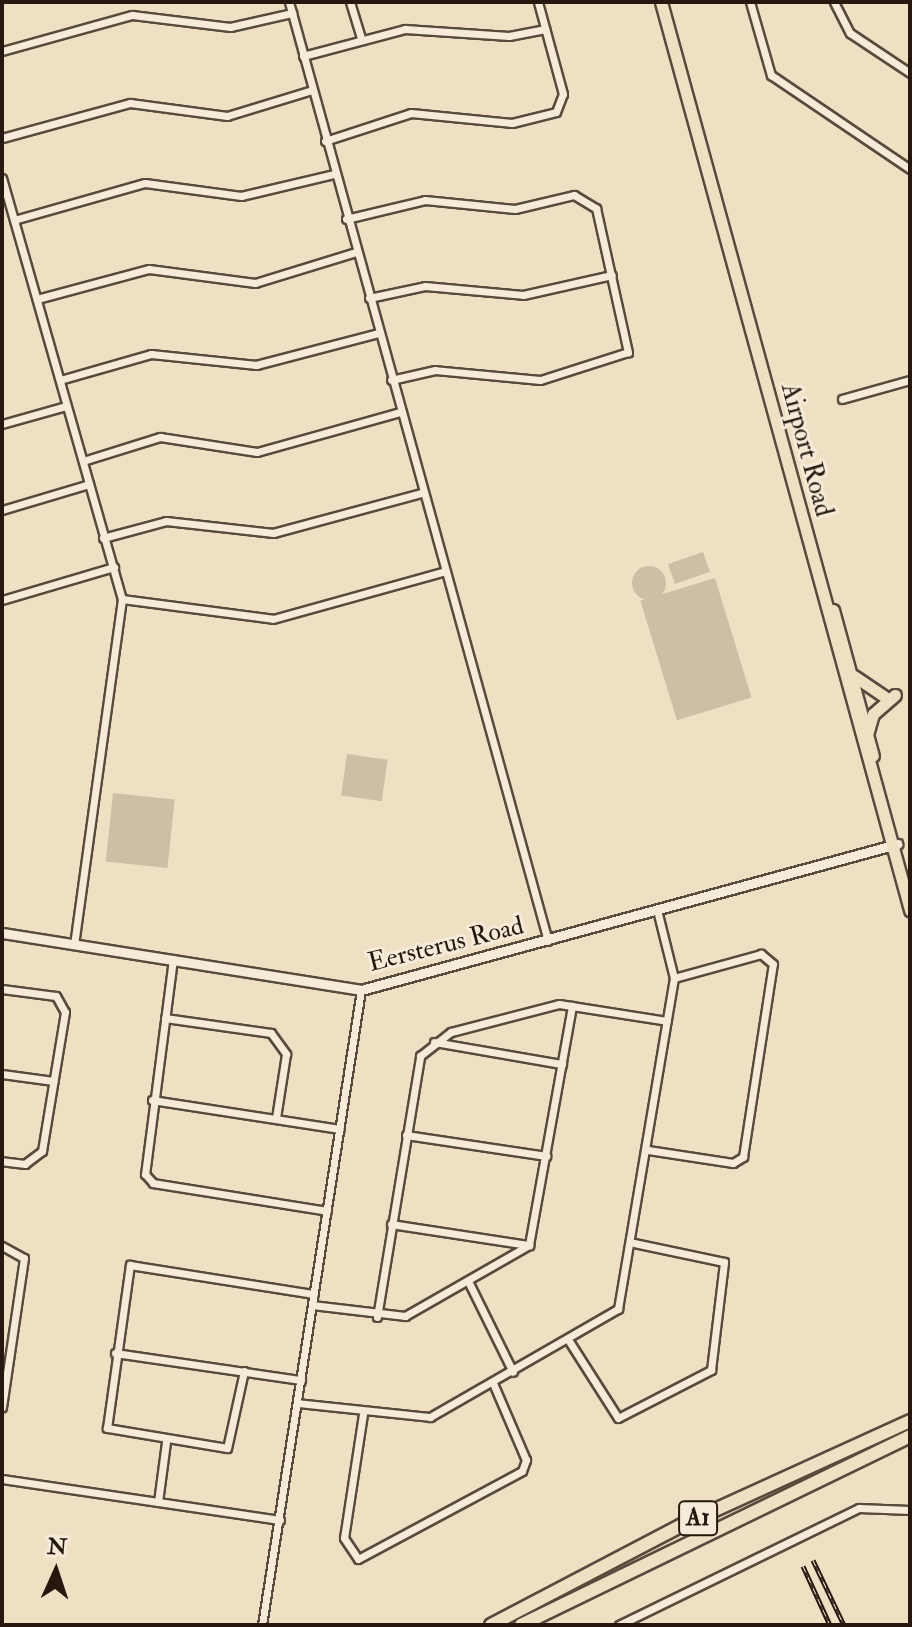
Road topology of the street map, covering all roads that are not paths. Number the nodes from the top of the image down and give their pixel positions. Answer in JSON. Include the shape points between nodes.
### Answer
{"nodes":[{"id":1,"x":289,"y":2,"type":"edge"},
{"id":2,"x":350,"y":2,"type":"edge"},
{"id":3,"x":538,"y":2,"type":"edge"},
{"id":4,"x":661,"y":2,"type":"edge"},
{"id":5,"x":750,"y":2,"type":"edge"},
{"id":6,"x":834,"y":2,"type":"edge"},
{"id":7,"x":292,"y":13,"type":"junction"},
{"id":8,"x":545,"y":29,"type":"junction"},
{"id":9,"x":361,"y":39,"type":"junction"},
{"id":10,"x":2,"y":51,"type":"edge"},
{"id":11,"x":303,"y":56,"type":"junction"},
{"id":12,"x":910,"y":73,"type":"edge"},
{"id":13,"x":312,"y":90,"type":"junction"},
{"id":14,"x":2,"y":138,"type":"edge"},
{"id":15,"x":325,"y":141,"type":"junction"},
{"id":16,"x":910,"y":169,"type":"edge"},
{"id":17,"x":334,"y":174,"type":"junction"},
{"id":18,"x":2,"y":178,"type":"edge"},
{"id":19,"x":346,"y":219,"type":"junction"},
{"id":20,"x":14,"y":220,"type":"junction"},
{"id":21,"x":356,"y":252,"type":"junction"},
{"id":22,"x":612,"y":275,"type":"junction"},
{"id":23,"x":369,"y":298,"type":"junction"},
{"id":24,"x":37,"y":299,"type":"junction"},
{"id":25,"x":379,"y":333,"type":"junction"},
{"id":26,"x":60,"y":380,"type":"junction"},
{"id":27,"x":391,"y":380,"type":"junction"},
{"id":28,"x":910,"y":380,"type":"edge"},
{"id":29,"x":842,"y":399,"type":"dead end"},
{"id":30,"x":66,"y":406,"type":"junction"},
{"id":31,"x":400,"y":412,"type":"junction"},
{"id":32,"x":2,"y":424,"type":"edge"},
{"id":33,"x":83,"y":461,"type":"junction"},
{"id":34,"x":89,"y":484,"type":"junction"},
{"id":35,"x":421,"y":493,"type":"junction"},
{"id":36,"x":2,"y":510,"type":"edge"},
{"id":37,"x":103,"y":538,"type":"junction"},
{"id":38,"x":813,"y":558,"type":"junction"},
{"id":39,"x":114,"y":567,"type":"junction"},
{"id":40,"x":443,"y":572,"type":"junction"},
{"id":41,"x":122,"y":599,"type":"junction"},
{"id":42,"x":2,"y":600,"type":"edge"},
{"id":43,"x":848,"y":665,"type":"junction"},
{"id":44,"x":867,"y":737,"type":"junction"},
{"id":45,"x":895,"y":845,"type":"junction"},
{"id":46,"x":910,"y":889,"type":"edge"},
{"id":47,"x":657,"y":910,"type":"junction"},
{"id":48,"x":910,"y":910,"type":"edge"},
{"id":49,"x":2,"y":933,"type":"edge"},
{"id":50,"x":548,"y":941,"type":"junction"},
{"id":51,"x":74,"y":945,"type":"junction"},
{"id":52,"x":173,"y":959,"type":"junction"},
{"id":53,"x":674,"y":978,"type":"junction"},
{"id":54,"x":2,"y":989,"type":"edge"},
{"id":55,"x":361,"y":990,"type":"junction"},
{"id":56,"x":572,"y":1006,"type":"junction"},
{"id":57,"x":165,"y":1018,"type":"junction"},
{"id":58,"x":667,"y":1021,"type":"junction"},
{"id":59,"x":434,"y":1042,"type":"junction"},
{"id":60,"x":562,"y":1064,"type":"junction"},
{"id":61,"x":2,"y":1074,"type":"edge"},
{"id":62,"x":54,"y":1081,"type":"junction"},
{"id":63,"x":152,"y":1100,"type":"junction"},
{"id":64,"x":276,"y":1118,"type":"junction"},
{"id":65,"x":340,"y":1129,"type":"junction"},
{"id":66,"x":406,"y":1135,"type":"junction"},
{"id":67,"x":648,"y":1150,"type":"junction"},
{"id":68,"x":546,"y":1156,"type":"junction"},
{"id":69,"x":2,"y":1161,"type":"edge"},
{"id":70,"x":327,"y":1211,"type":"junction"},
{"id":71,"x":391,"y":1224,"type":"junction"},
{"id":72,"x":634,"y":1243,"type":"junction"},
{"id":73,"x":529,"y":1245,"type":"junction"},
{"id":74,"x":2,"y":1246,"type":"edge"},
{"id":75,"x":469,"y":1283,"type":"junction"},
{"id":76,"x":314,"y":1294,"type":"junction"},
{"id":77,"x":312,"y":1305,"type":"junction"},
{"id":78,"x":377,"y":1317,"type":"junction"},
{"id":79,"x":2,"y":1332,"type":"edge"},
{"id":80,"x":13,"y":1333,"type":"junction"},
{"id":81,"x":569,"y":1341,"type":"junction"},
{"id":82,"x":115,"y":1353,"type":"junction"},
{"id":83,"x":244,"y":1371,"type":"junction"},
{"id":84,"x":513,"y":1372,"type":"junction"},
{"id":85,"x":301,"y":1380,"type":"junction"},
{"id":86,"x":493,"y":1383,"type":"junction"},
{"id":87,"x":297,"y":1403,"type":"junction"},
{"id":88,"x":2,"y":1407,"type":"edge"},
{"id":89,"x":363,"y":1414,"type":"junction"},
{"id":90,"x":910,"y":1421,"type":"edge"},
{"id":91,"x":910,"y":1436,"type":"edge"},
{"id":92,"x":166,"y":1442,"type":"junction"},
{"id":93,"x":2,"y":1479,"type":"edge"},
{"id":94,"x":158,"y":1502,"type":"junction"},
{"id":95,"x":910,"y":1510,"type":"edge"},
{"id":96,"x":280,"y":1520,"type":"junction"},
{"id":97,"x":262,"y":1625,"type":"edge"},
{"id":98,"x":491,"y":1625,"type":"edge"},
{"id":99,"x":521,"y":1625,"type":"edge"},
{"id":100,"x":619,"y":1625,"type":"edge"}],
"edges":[{"from":1,"to":7,"type":"street"},
{"from":2,"to":9,"type":"street"},
{"from":3,"to":8,"type":"street"},
{"from":4,"to":38,"type":"main road","name":"Airport Road"},
{"from":5,"to":16,"type":"street","via":[[771,75]]},
{"from":6,"to":12,"type":"street","via":[[850,33]]},
{"from":7,"to":10,"type":"street","via":[[230,27],[132,15]]},
{"from":7,"to":11,"type":"street"},
{"from":8,"to":9,"type":"street","via":[[509,36],[405,29]]},
{"from":8,"to":15,"type":"street","via":[[563,94],[556,112],[512,123],[420,112]]},
{"from":9,"to":11,"type":"street"},
{"from":11,"to":13,"type":"street"},
{"from":13,"to":14,"type":"street","via":[[227,116],[130,103]]},
{"from":13,"to":15,"type":"street"},
{"from":15,"to":17,"type":"street"},
{"from":17,"to":19,"type":"street"},
{"from":17,"to":20,"type":"street","via":[[241,196],[145,183]]},
{"from":18,"to":20,"type":"street"},
{"from":19,"to":21,"type":"street"},
{"from":19,"to":22,"type":"street","via":[[425,200],[515,209],[582,195],[596,208]]},
{"from":20,"to":24,"type":"street"},
{"from":21,"to":23,"type":"street"},
{"from":21,"to":24,"type":"street","via":[[255,283],[149,269]]},
{"from":22,"to":23,"type":"street","via":[[523,295],[425,286]]},
{"from":22,"to":27,"type":"street","via":[[631,342],[623,355],[540,380],[432,370]]},
{"from":23,"to":25,"type":"street"},
{"from":24,"to":26,"type":"street"},
{"from":25,"to":26,"type":"street","via":[[256,365],[151,354]]},
{"from":25,"to":27,"type":"street"},
{"from":26,"to":30,"type":"street"},
{"from":27,"to":31,"type":"street"},
{"from":28,"to":29,"type":"street"},
{"from":30,"to":32,"type":"street"},
{"from":30,"to":33,"type":"street"},
{"from":31,"to":33,"type":"street","via":[[257,452],[160,437]]},
{"from":31,"to":35,"type":"street"},
{"from":33,"to":34,"type":"street"},
{"from":34,"to":36,"type":"street"},
{"from":34,"to":37,"type":"street"},
{"from":35,"to":37,"type":"street","via":[[273,533],[166,521]]},
{"from":35,"to":40,"type":"street"},
{"from":37,"to":39,"type":"street"},
{"from":38,"to":43,"type":"main road"},
{"from":38,"to":45,"type":"main road","name":"Airport Road"},
{"from":39,"to":41,"type":"street"},
{"from":39,"to":42,"type":"street"},
{"from":40,"to":41,"type":"street","via":[[273,619]]},
{"from":40,"to":50,"type":"street"},
{"from":41,"to":51,"type":"street"},
{"from":43,"to":44,"type":"main road"},
{"from":43,"to":44,"type":"main road","via":[[858,684],[890,696],[873,714]]},
{"from":44,"to":45,"type":"main road"},
{"from":45,"to":46,"type":"main road"},
{"from":45,"to":47,"type":"street","name":"Eersterus Road"},
{"from":45,"to":48,"type":"main road","name":"Airport Road"},
{"from":47,"to":50,"type":"street","name":"Eersterus Road"},
{"from":47,"to":53,"type":"street"},
{"from":49,"to":51,"type":"street","name":"Eersterus Road"},
{"from":50,"to":55,"type":"street","name":"Eersterus Road"},
{"from":51,"to":52,"type":"street","name":"Eersterus Road"},
{"from":52,"to":55,"type":"street","name":"Eersterus Road"},
{"from":52,"to":57,"type":"street"},
{"from":53,"to":58,"type":"street"},
{"from":53,"to":67,"type":"street","via":[[761,954],[773,964],[743,1157],[733,1163]]},
{"from":54,"to":62,"type":"street","via":[[62,1002]]},
{"from":55,"to":65,"type":"street"},
{"from":56,"to":58,"type":"street"},
{"from":56,"to":59,"type":"street","via":[[549,1005]]},
{"from":56,"to":60,"type":"street"},
{"from":57,"to":63,"type":"street"},
{"from":57,"to":64,"type":"street","via":[[271,1033],[286,1054]]},
{"from":58,"to":67,"type":"street"},
{"from":59,"to":60,"type":"street"},
{"from":59,"to":66,"type":"street","via":[[418,1060]]},
{"from":60,"to":68,"type":"street"},
{"from":61,"to":62,"type":"street"},
{"from":62,"to":69,"type":"street","via":[[42,1151],[25,1164]]},
{"from":63,"to":64,"type":"street"},
{"from":63,"to":70,"type":"street","via":[[143,1165],[153,1183]]},
{"from":64,"to":65,"type":"street"},
{"from":65,"to":70,"type":"street"},
{"from":66,"to":68,"type":"street"},
{"from":66,"to":71,"type":"street"},
{"from":67,"to":72,"type":"street"},
{"from":68,"to":73,"type":"street"},
{"from":70,"to":76,"type":"street"},
{"from":71,"to":73,"type":"street"},
{"from":71,"to":78,"type":"street"},
{"from":72,"to":81,"type":"street","via":[[618,1309]]},
{"from":72,"to":81,"type":"street","via":[[724,1262],[711,1370],[618,1418]]},
{"from":73,"to":75,"type":"street"},
{"from":74,"to":80,"type":"street","via":[[24,1258]]},
{"from":75,"to":78,"type":"street","via":[[405,1316]]},
{"from":75,"to":84,"type":"street"},
{"from":76,"to":77,"type":"street"},
{"from":76,"to":82,"type":"street","via":[[130,1265]]},
{"from":77,"to":78,"type":"street"},
{"from":77,"to":85,"type":"street"},
{"from":79,"to":80,"type":"street"},
{"from":80,"to":88,"type":"street"},
{"from":81,"to":84,"type":"street"},
{"from":82,"to":83,"type":"street"},
{"from":82,"to":92,"type":"street","via":[[107,1428]]},
{"from":83,"to":85,"type":"street"},
{"from":83,"to":92,"type":"street","via":[[227,1448]]},
{"from":84,"to":86,"type":"street"},
{"from":85,"to":87,"type":"street"},
{"from":86,"to":89,"type":"street","via":[[430,1417]]},
{"from":86,"to":89,"type":"street","via":[[526,1460],[522,1471],[358,1559],[344,1538]]},
{"from":87,"to":89,"type":"street"},
{"from":87,"to":96,"type":"street"},
{"from":90,"to":98,"type":"highway","number":"A1","via":[[682,1525]]},
{"from":91,"to":99,"type":"highway","number":"A1"},
{"from":92,"to":94,"type":"street"},
{"from":93,"to":94,"type":"street"},
{"from":94,"to":96,"type":"street"},
{"from":95,"to":100,"type":"street","via":[[859,1508]]},
{"from":96,"to":97,"type":"street"}]}
